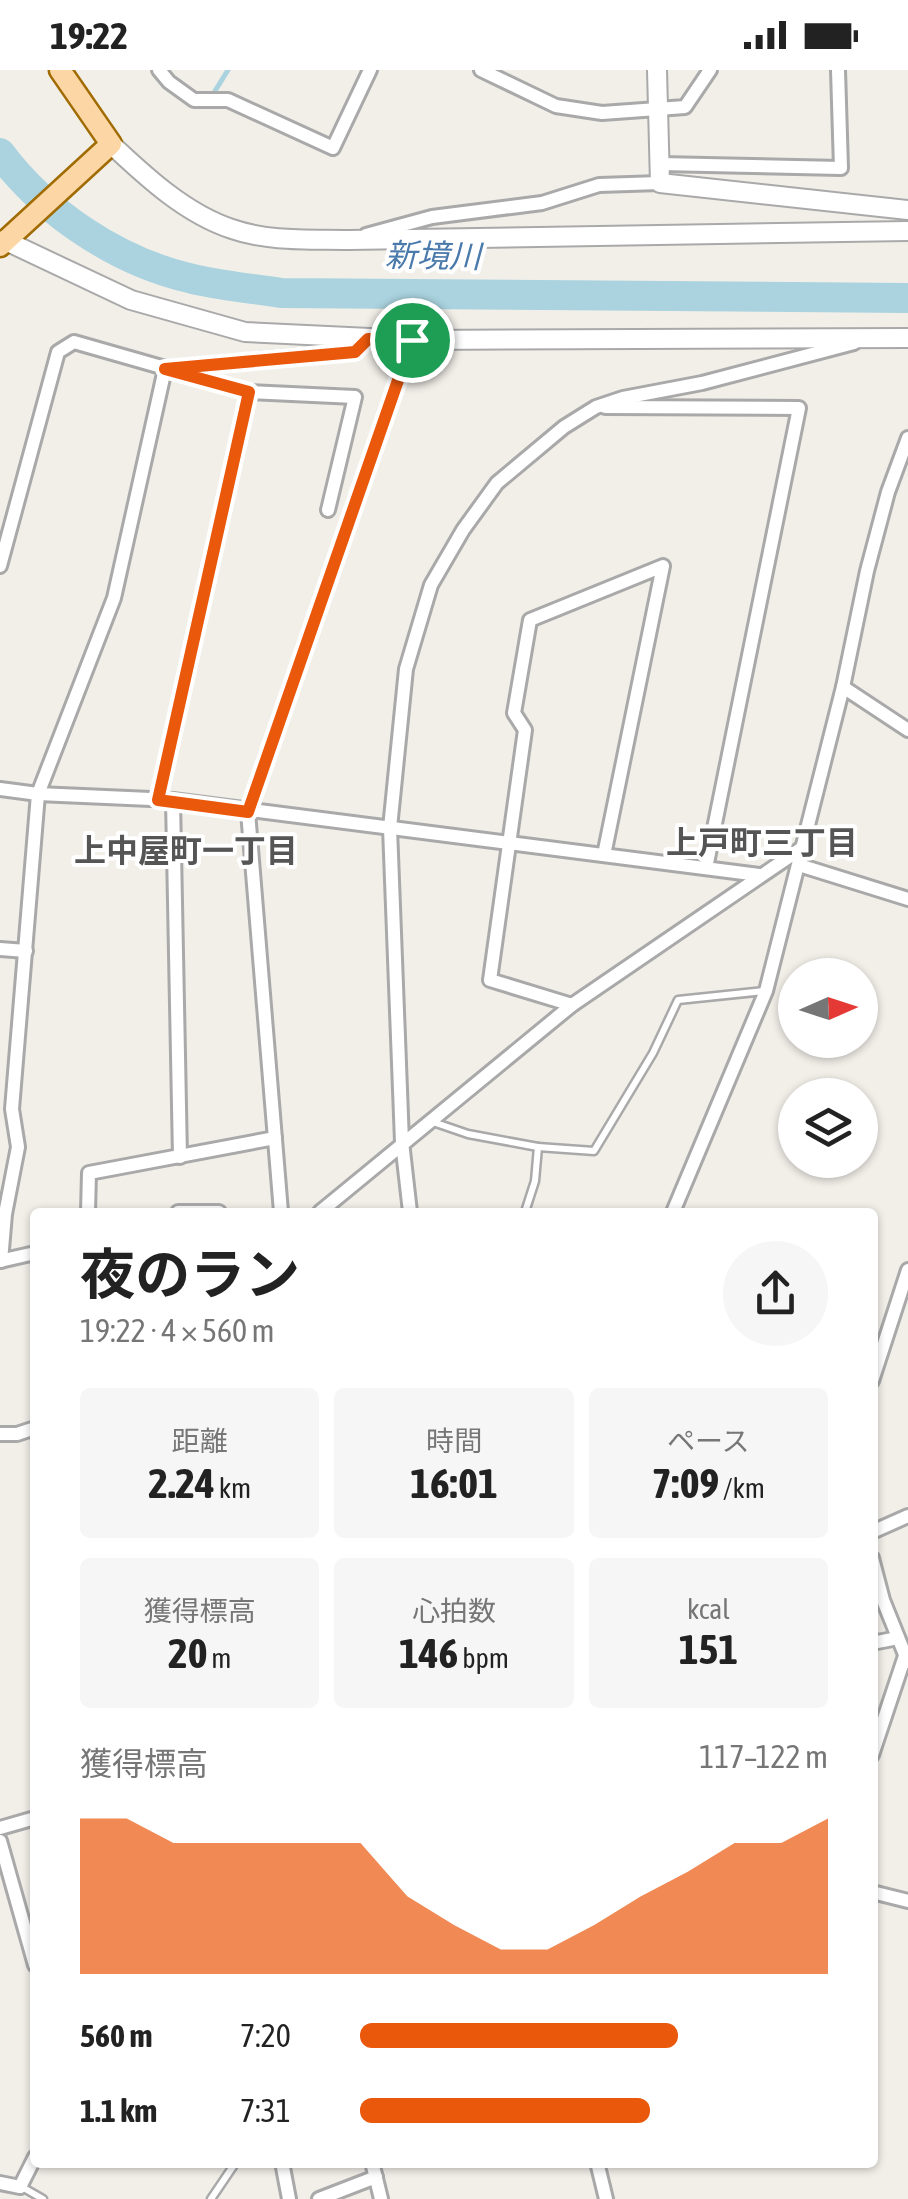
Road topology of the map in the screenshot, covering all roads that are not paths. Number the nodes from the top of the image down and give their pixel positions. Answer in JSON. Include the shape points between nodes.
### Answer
{"nodes":[{"id":1,"x":60,"y":70,"type":"edge"},
{"id":2,"x":159,"y":70,"type":"edge"},
{"id":3,"x":370,"y":70,"type":"edge"},
{"id":4,"x":481,"y":70,"type":"edge"},
{"id":5,"x":657,"y":70,"type":"edge"},
{"id":6,"x":710,"y":70,"type":"edge"},
{"id":7,"x":838,"y":70,"type":"edge"},
{"id":8,"x":659,"y":108,"type":"junction"},
{"id":9,"x":112,"y":144,"type":"junction"},
{"id":10,"x":661,"y":164,"type":"junction"},
{"id":11,"x":660,"y":183,"type":"junction"},
{"id":12,"x":908,"y":210,"type":"edge"},
{"id":13,"x":908,"y":231,"type":"edge"},
{"id":14,"x":6,"y":236,"type":"edge"},
{"id":15,"x":349,"y":240,"type":"junction"},
{"id":16,"x":908,"y":338,"type":"edge"},
{"id":17,"x":368,"y":339,"type":"junction"},
{"id":18,"x":412,"y":340,"type":"junction"},
{"id":19,"x":866,"y":340,"type":"junction"},
{"id":20,"x":165,"y":369,"type":"junction"},
{"id":21,"x":249,"y":392,"type":"junction"},
{"id":22,"x":596,"y":407,"type":"junction"},
{"id":23,"x":908,"y":438,"type":"edge"},
{"id":24,"x":328,"y":510,"type":"dead end"},
{"id":25,"x":0,"y":566,"type":"edge"},
{"id":26,"x":843,"y":687,"type":"junction"},
{"id":27,"x":908,"y":730,"type":"edge"},
{"id":28,"x":0,"y":789,"type":"edge"},
{"id":29,"x":38,"y":794,"type":"junction"},
{"id":30,"x":158,"y":800,"type":"junction"},
{"id":31,"x":173,"y":800,"type":"junction"},
{"id":32,"x":248,"y":812,"type":"junction"},
{"id":33,"x":390,"y":828,"type":"junction"},
{"id":34,"x":510,"y":842,"type":"junction"},
{"id":35,"x":802,"y":848,"type":"junction"},
{"id":36,"x":604,"y":855,"type":"junction"},
{"id":37,"x":799,"y":865,"type":"junction"},
{"id":38,"x":706,"y":868,"type":"junction"},
{"id":39,"x":759,"y":875,"type":"junction"},
{"id":40,"x":908,"y":899,"type":"edge"},
{"id":41,"x":0,"y":949,"type":"edge"},
{"id":42,"x":26,"y":950,"type":"junction"},
{"id":43,"x":766,"y":991,"type":"junction"},
{"id":44,"x":572,"y":1005,"type":"junction"},
{"id":45,"x":6,"y":1108,"type":"edge"},
{"id":46,"x":428,"y":1120,"type":"junction"},
{"id":47,"x":275,"y":1138,"type":"junction"},
{"id":48,"x":402,"y":1142,"type":"junction"},
{"id":49,"x":538,"y":1147,"type":"junction"},
{"id":50,"x":180,"y":1156,"type":"junction"},
{"id":51,"x":88,"y":1208,"type":"edge"},
{"id":52,"x":281,"y":1208,"type":"edge"},
{"id":53,"x":325,"y":1208,"type":"edge"},
{"id":54,"x":410,"y":1208,"type":"edge"},
{"id":55,"x":526,"y":1208,"type":"edge"},
{"id":56,"x":675,"y":1208,"type":"edge"},
{"id":57,"x":30,"y":1254,"type":"edge"},
{"id":58,"x":0,"y":1261,"type":"edge"},
{"id":59,"x":908,"y":1270,"type":"edge"},
{"id":60,"x":878,"y":1343,"type":"edge"},
{"id":61,"x":30,"y":1430,"type":"edge"},
{"id":62,"x":0,"y":1434,"type":"edge"},
{"id":63,"x":908,"y":1516,"type":"edge"},
{"id":64,"x":878,"y":1529,"type":"edge"},
{"id":65,"x":878,"y":1583,"type":"edge"},
{"id":66,"x":898,"y":1638,"type":"junction"},
{"id":67,"x":878,"y":1641,"type":"edge"},
{"id":68,"x":907,"y":1659,"type":"edge"},
{"id":69,"x":878,"y":1739,"type":"edge"},
{"id":70,"x":30,"y":1819,"type":"edge"},
{"id":71,"x":0,"y":1828,"type":"edge"},
{"id":72,"x":0,"y":1841,"type":"edge"},
{"id":73,"x":5,"y":1882,"type":"edge"},
{"id":74,"x":878,"y":1894,"type":"edge"},
{"id":75,"x":908,"y":1901,"type":"edge"},
{"id":76,"x":30,"y":1951,"type":"edge"},
{"id":77,"x":30,"y":2167,"type":"edge"},
{"id":78,"x":232,"y":2168,"type":"edge"},
{"id":79,"x":283,"y":2168,"type":"edge"},
{"id":80,"x":599,"y":2168,"type":"edge"},
{"id":81,"x":374,"y":2170,"type":"edge"},
{"id":82,"x":0,"y":2183,"type":"edge"},
{"id":83,"x":20,"y":2186,"type":"junction"},
{"id":84,"x":43,"y":2199,"type":"edge"},
{"id":85,"x":211,"y":2199,"type":"edge"},
{"id":86,"x":289,"y":2199,"type":"edge"},
{"id":87,"x":319,"y":2199,"type":"edge"},
{"id":88,"x":381,"y":2199,"type":"edge"},
{"id":89,"x":606,"y":2199,"type":"edge"}],
"edges":[{"from":1,"to":9,"type":"main road"},
{"from":2,"to":3,"type":"street","via":[[194,100],[228,100],[333,148]]},
{"from":4,"to":8,"type":"street","via":[[556,106],[602,113]]},
{"from":5,"to":8,"type":"street"},
{"from":6,"to":8,"type":"street","via":[[686,107]]},
{"from":7,"to":10,"type":"street","via":[[841,168]]},
{"from":8,"to":10,"type":"street"},
{"from":9,"to":14,"type":"main road"},
{"from":9,"to":15,"type":"street","via":[[178,201],[231,229]]},
{"from":10,"to":11,"type":"street"},
{"from":11,"to":12,"type":"street"},
{"from":11,"to":15,"type":"street","via":[[599,185],[542,203],[432,217]]},
{"from":13,"to":15,"type":"street"},
{"from":14,"to":17,"type":"street","via":[[132,300],[189,318],[245,332]]},
{"from":16,"to":19,"type":"street"},
{"from":17,"to":18,"type":"street"},
{"from":17,"to":20,"type":"street","via":[[355,352]]},
{"from":18,"to":19,"type":"street"},
{"from":18,"to":32,"type":"street"},
{"from":19,"to":22,"type":"street"},
{"from":20,"to":21,"type":"street"},
{"from":20,"to":25,"type":"street","via":[[74,342],[58,352]]},
{"from":20,"to":29,"type":"street","via":[[114,598]]},
{"from":21,"to":24,"type":"street","via":[[355,398]]},
{"from":21,"to":30,"type":"street"},
{"from":22,"to":33,"type":"street","via":[[497,483],[431,585],[406,669]]},
{"from":22,"to":38,"type":"street","via":[[799,408]]},
{"from":23,"to":26,"type":"street","via":[[866,570]]},
{"from":26,"to":27,"type":"street"},
{"from":26,"to":35,"type":"street"},
{"from":28,"to":29,"type":"street"},
{"from":29,"to":30,"type":"street"},
{"from":29,"to":42,"type":"street"},
{"from":30,"to":31,"type":"street"},
{"from":31,"to":32,"type":"street"},
{"from":31,"to":50,"type":"street"},
{"from":32,"to":33,"type":"street"},
{"from":32,"to":47,"type":"street"},
{"from":33,"to":34,"type":"street"},
{"from":33,"to":48,"type":"street"},
{"from":34,"to":36,"type":"street"},
{"from":34,"to":36,"type":"street","via":[[525,730],[514,713],[530,620],[663,566]]},
{"from":34,"to":44,"type":"street","via":[[490,980]]},
{"from":35,"to":37,"type":"street"},
{"from":35,"to":39,"type":"street"},
{"from":36,"to":38,"type":"street"},
{"from":37,"to":40,"type":"street"},
{"from":37,"to":43,"type":"street"},
{"from":38,"to":39,"type":"street"},
{"from":39,"to":44,"type":"street"},
{"from":41,"to":42,"type":"street"},
{"from":42,"to":45,"type":"street"},
{"from":43,"to":49,"type":"lane","via":[[678,1000],[594,1151]]},
{"from":43,"to":56,"type":"street"},
{"from":44,"to":46,"type":"street"},
{"from":45,"to":58,"type":"street","via":[[18,1147]]},
{"from":46,"to":48,"type":"street"},
{"from":46,"to":49,"type":"lane"},
{"from":47,"to":50,"type":"street"},
{"from":47,"to":52,"type":"street"},
{"from":48,"to":53,"type":"street"},
{"from":48,"to":54,"type":"street"},
{"from":49,"to":55,"type":"lane"},
{"from":50,"to":51,"type":"street","via":[[88,1173]]},
{"from":57,"to":58,"type":"street"},
{"from":59,"to":60,"type":"street"},
{"from":61,"to":62,"type":"street"},
{"from":63,"to":64,"type":"street"},
{"from":65,"to":66,"type":"street"},
{"from":66,"to":67,"type":"street"},
{"from":66,"to":68,"type":"street"},
{"from":68,"to":69,"type":"street"},
{"from":70,"to":71,"type":"street"},
{"from":72,"to":73,"type":"street"},
{"from":73,"to":76,"type":"street"},
{"from":74,"to":75,"type":"street"},
{"from":77,"to":83,"type":"street"},
{"from":78,"to":85,"type":"lane"},
{"from":79,"to":86,"type":"street"},
{"from":80,"to":89,"type":"street"},
{"from":81,"to":87,"type":"street"},
{"from":81,"to":88,"type":"street"},
{"from":82,"to":83,"type":"street"},
{"from":83,"to":84,"type":"lane"}]}
